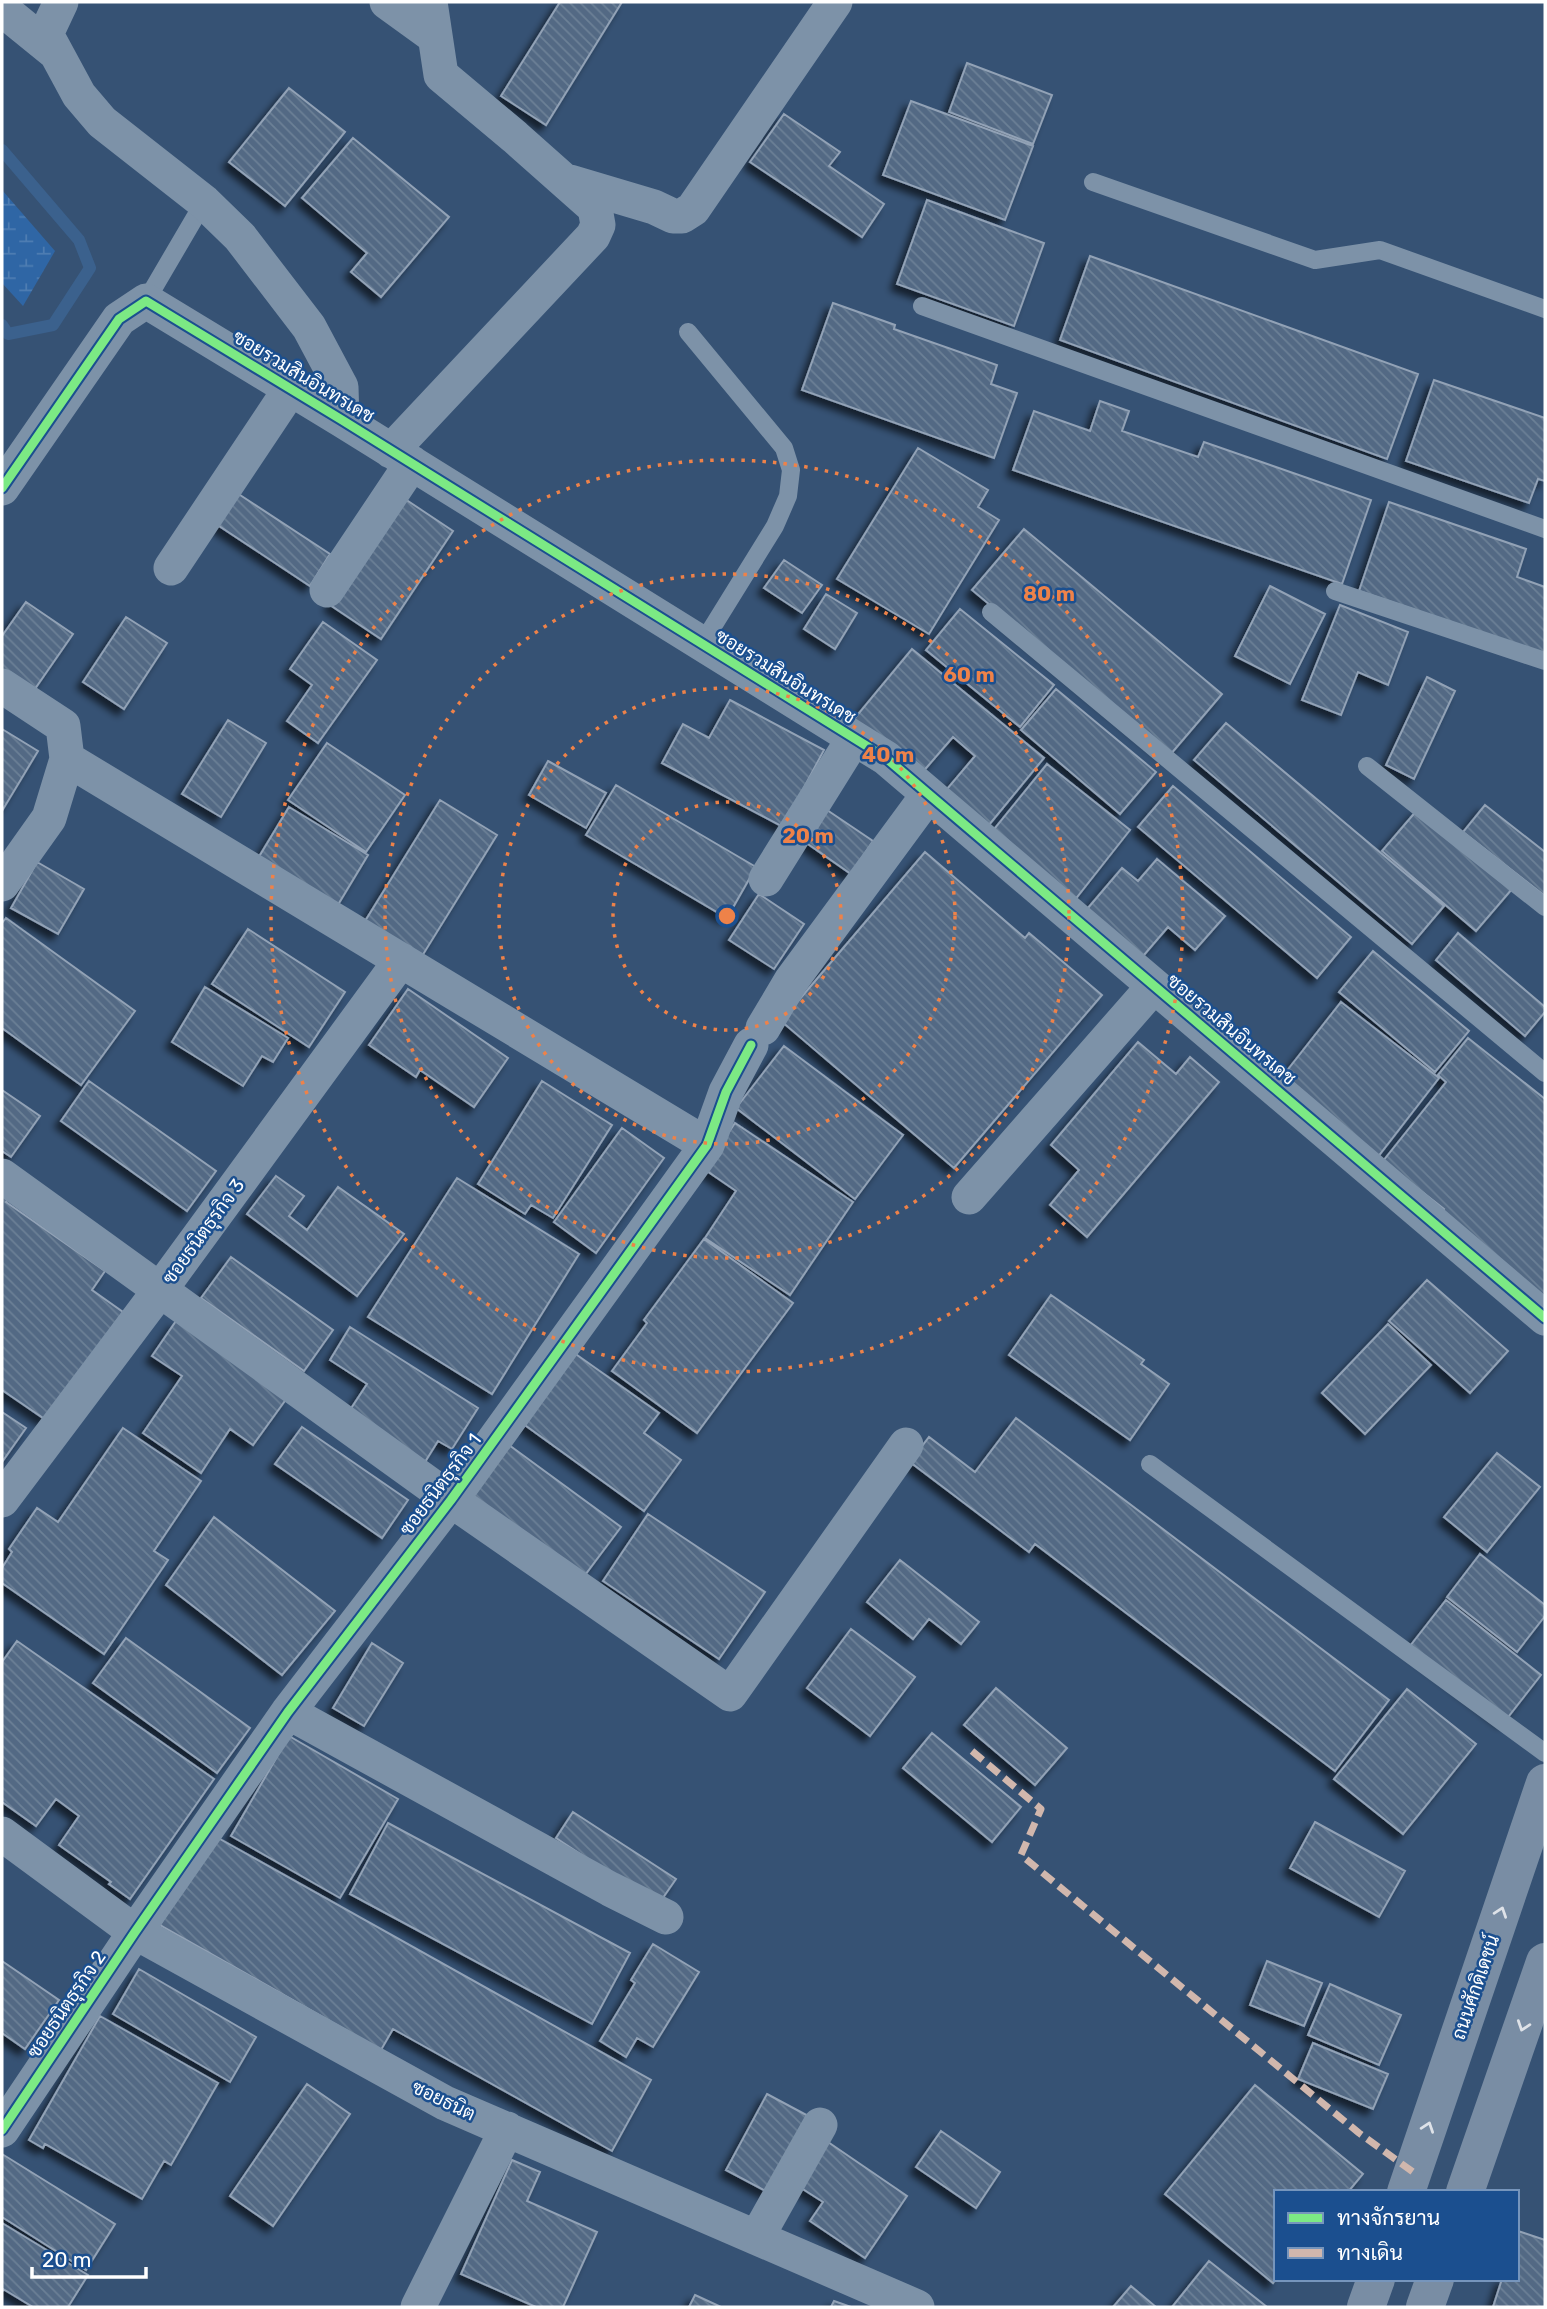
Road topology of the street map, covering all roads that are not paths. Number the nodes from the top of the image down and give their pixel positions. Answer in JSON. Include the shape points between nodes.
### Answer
{"nodes":[{"id":1,"x":61,"y":2,"type":"edge"},
{"id":2,"x":387,"y":2,"type":"edge"},
{"id":3,"x":430,"y":2,"type":"edge"},
{"id":4,"x":835,"y":2,"type":"edge"},
{"id":5,"x":2,"y":9,"type":"edge"},
{"id":6,"x":434,"y":36,"type":"junction"},
{"id":7,"x":56,"y":53,"type":"junction"},
{"id":8,"x":563,"y":180,"type":"junction"},
{"id":9,"x":1093,"y":181,"type":"dead end"},
{"id":10,"x":204,"y":202,"type":"junction"},
{"id":11,"x":146,"y":301,"type":"junction"},
{"id":12,"x":922,"y":306,"type":"dead end"},
{"id":13,"x":1545,"y":309,"type":"edge"},
{"id":14,"x":688,"y":332,"type":"dead end"},
{"id":15,"x":291,"y":388,"type":"junction"},
{"id":16,"x":342,"y":419,"type":"junction"},
{"id":17,"x":402,"y":457,"type":"junction"},
{"id":18,"x":2,"y":488,"type":"edge"},
{"id":19,"x":1545,"y":529,"type":"edge"},
{"id":20,"x":172,"y":568,"type":"dead end"},
{"id":21,"x":327,"y":590,"type":"dead end"},
{"id":22,"x":1335,"y":591,"type":"dead end"},
{"id":23,"x":991,"y":611,"type":"dead end"},
{"id":24,"x":702,"y":644,"type":"junction"},
{"id":25,"x":1545,"y":661,"type":"edge"},
{"id":26,"x":2,"y":687,"type":"edge"},
{"id":27,"x":853,"y":738,"type":"junction"},
{"id":28,"x":67,"y":759,"type":"junction"},
{"id":29,"x":1367,"y":766,"type":"dead end"},
{"id":30,"x":928,"y":795,"type":"junction"},
{"id":31,"x":766,"y":879,"type":"dead end"},
{"id":32,"x":2,"y":884,"type":"edge"},
{"id":33,"x":1545,"y":907,"type":"edge"},
{"id":34,"x":401,"y":960,"type":"junction"},
{"id":35,"x":1154,"y":986,"type":"junction"},
{"id":36,"x":1545,"y":1073,"type":"edge"},
{"id":37,"x":708,"y":1144,"type":"junction"},
{"id":38,"x":2,"y":1176,"type":"edge"},
{"id":39,"x":969,"y":1197,"type":"dead end"},
{"id":40,"x":160,"y":1290,"type":"junction"},
{"id":41,"x":1545,"y":1318,"type":"edge"},
{"id":42,"x":906,"y":1445,"type":"dead end"},
{"id":43,"x":1150,"y":1464,"type":"dead end"},
{"id":44,"x":2,"y":1500,"type":"edge"},
{"id":45,"x":451,"y":1500,"type":"junction"},
{"id":46,"x":288,"y":1712,"type":"junction"},
{"id":47,"x":1545,"y":1753,"type":"edge"},
{"id":48,"x":1545,"y":1783,"type":"edge"},
{"id":49,"x":2,"y":1834,"type":"edge"},
{"id":50,"x":666,"y":1917,"type":"dead end"},
{"id":51,"x":135,"y":1932,"type":"junction"},
{"id":52,"x":1545,"y":1962,"type":"edge"},
{"id":53,"x":820,"y":2126,"type":"dead end"},
{"id":54,"x":508,"y":2129,"type":"junction"},
{"id":55,"x":2,"y":2130,"type":"edge"},
{"id":56,"x":1407,"y":2190,"type":"edge"},
{"id":57,"x":1466,"y":2190,"type":"edge"},
{"id":58,"x":757,"y":2237,"type":"junction"},
{"id":59,"x":1375,"y":2281,"type":"edge"},
{"id":60,"x":1434,"y":2281,"type":"edge"},
{"id":61,"x":418,"y":2307,"type":"edge"},
{"id":62,"x":917,"y":2307,"type":"edge"},
{"id":63,"x":1366,"y":2307,"type":"edge"},
{"id":64,"x":1425,"y":2307,"type":"edge"}],
"edges":[{"from":1,"to":7,"type":"street","via":[[46,34]]},
{"from":2,"to":6,"type":"street"},
{"from":3,"to":6,"type":"street"},
{"from":4,"to":8,"type":"street","via":[[693,209],[673,216]]},
{"from":5,"to":7,"type":"street"},
{"from":6,"to":8,"type":"street","via":[[442,75]]},
{"from":7,"to":10,"type":"street","via":[[79,95],[102,122]]},
{"from":8,"to":17,"type":"street","via":[[595,208],[598,225],[593,236]]},
{"from":9,"to":13,"type":"lane","via":[[1315,260],[1380,250]]},
{"from":10,"to":11,"type":"lane"},
{"from":10,"to":16,"type":"street","via":[[240,237],[309,327],[341,387]]},
{"from":11,"to":15,"type":"street","name":"ซอยรวมสินอินทรเดช"},
{"from":11,"to":18,"type":"street","via":[[119,318]]},
{"from":12,"to":19,"type":"lane"},
{"from":14,"to":24,"type":"lane","via":[[784,448],[791,470],[789,496],[775,526]]},
{"from":15,"to":16,"type":"street","name":"ซอยรวมสินอินทรเดช"},
{"from":15,"to":20,"type":"street"},
{"from":16,"to":17,"type":"street","name":"ซอยรวมสินอินทรเดช"},
{"from":17,"to":21,"type":"street"},
{"from":17,"to":24,"type":"street","name":"ซอยรวมสินอินทรเดช"},
{"from":22,"to":25,"type":"lane"},
{"from":23,"to":36,"type":"lane"},
{"from":24,"to":27,"type":"street","name":"ซอยรวมสินอินทรเดช"},
{"from":26,"to":28,"type":"street","via":[[62,726]]},
{"from":27,"to":30,"type":"street","name":"ซอยรวมสินอินทรเดช","via":[[886,758]]},
{"from":27,"to":31,"type":"street"},
{"from":28,"to":32,"type":"street","via":[[49,818]]},
{"from":28,"to":34,"type":"street"},
{"from":29,"to":33,"type":"lane"},
{"from":30,"to":35,"type":"street","name":"ซอยรวมสินอินทรเดช"},
{"from":30,"to":37,"type":"street","name":"ซอยธนิตธุรกิจ 1","via":[[791,981],[726,1092]]},
{"from":34,"to":37,"type":"street"},
{"from":34,"to":40,"type":"street","name":"ซอยธนิตธุรกิจ 3"},
{"from":35,"to":39,"type":"street"},
{"from":35,"to":41,"type":"street","name":"ซอยรวมสินอินทรเดช"},
{"from":37,"to":45,"type":"street","name":"ซอยธนิตธุรกิจ 1"},
{"from":38,"to":40,"type":"street"},
{"from":40,"to":44,"type":"street","name":"ซอยธนิตธุรกิจ 3"},
{"from":40,"to":45,"type":"street"},
{"from":42,"to":45,"type":"street","via":[[730,1694]]},
{"from":43,"to":47,"type":"lane"},
{"from":45,"to":46,"type":"street","name":"ซอยธนิตธุรกิจ 1"},
{"from":46,"to":50,"type":"street"},
{"from":46,"to":51,"type":"street","name":"ซอยธนิตธุรกิจ 1"},
{"from":56,"to":48,"type":"main road","name":"ถนนศักดิเดชน์","one_way":true},
{"from":49,"to":51,"type":"street","name":"ซอยธนิต"},
{"from":51,"to":54,"type":"street","name":"ซอยธนิต","via":[[445,2103]]},
{"from":51,"to":55,"type":"street","name":"ซอยธนิตธุรกิจ 2"},
{"from":52,"to":57,"type":"main road","one_way":true},
{"from":53,"to":58,"type":"street"},
{"from":54,"to":58,"type":"street","name":"ซอยธนิต"},
{"from":54,"to":61,"type":"street"},
{"from":58,"to":62,"type":"street","name":"ซอยธนิต"},
{"from":59,"to":63,"type":"main road"},
{"from":60,"to":64,"type":"main road"}]}
